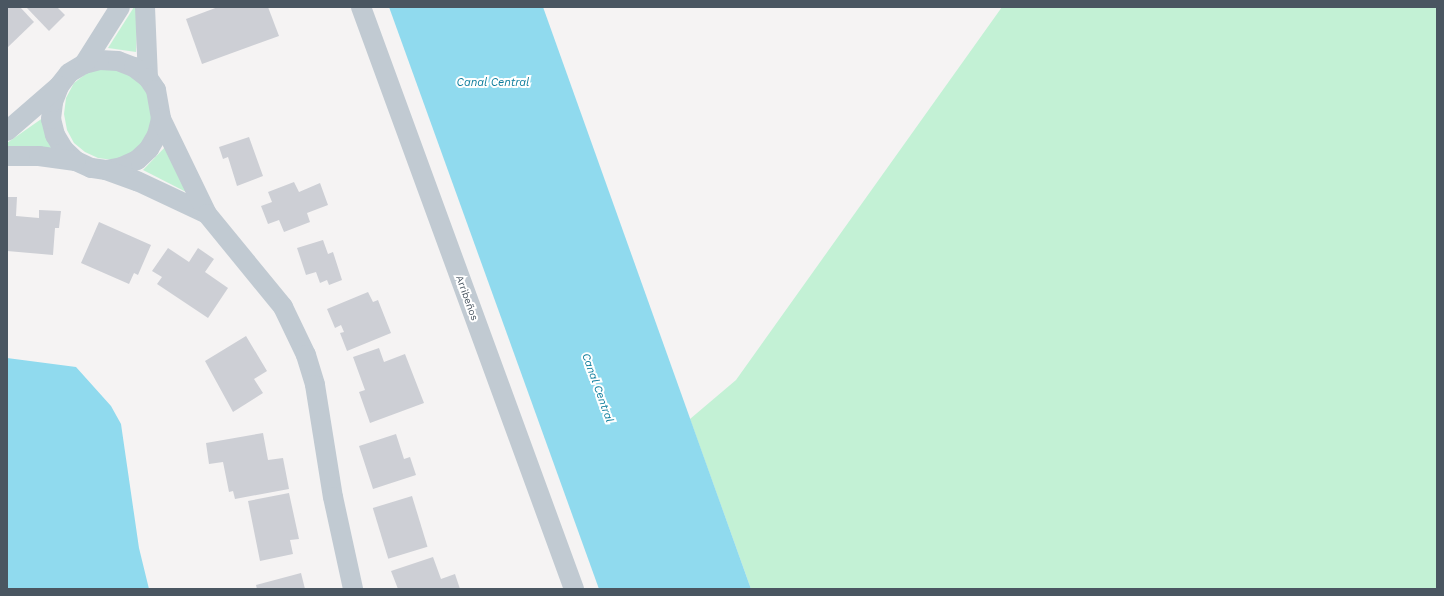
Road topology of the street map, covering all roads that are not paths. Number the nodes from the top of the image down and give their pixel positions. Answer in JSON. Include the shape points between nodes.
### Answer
{"nodes":[{"id":1,"x":120,"y":7,"type":"edge"},
{"id":2,"x":145,"y":7,"type":"edge"},
{"id":3,"x":361,"y":7,"type":"edge"},
{"id":4,"x":84,"y":64,"type":"junction"},
{"id":5,"x":148,"y":78,"type":"junction"},
{"id":6,"x":59,"y":86,"type":"junction"},
{"id":7,"x":161,"y":119,"type":"junction"},
{"id":8,"x":7,"y":131,"type":"edge"},
{"id":9,"x":7,"y":156,"type":"edge"},
{"id":10,"x":76,"y":161,"type":"junction"},
{"id":11,"x":106,"y":170,"type":"junction"},
{"id":12,"x":207,"y":214,"type":"junction"},
{"id":13,"x":353,"y":589,"type":"edge"},
{"id":14,"x":574,"y":589,"type":"edge"}],
"edges":[{"from":1,"to":4,"type":"street"},
{"from":2,"to":5,"type":"street"},
{"from":3,"to":14,"type":"street","name":"Arribeños"},
{"from":4,"to":5,"type":"street","via":[[100,60],[118,61],[134,67]]},
{"from":4,"to":6,"type":"street"},
{"from":5,"to":7,"type":"street","via":[[156,90]]},
{"from":6,"to":8,"type":"street"},
{"from":6,"to":10,"type":"street","via":[[53,102],[51,119],[55,135]]},
{"from":7,"to":11,"type":"street","via":[[157,135],[149,149],[137,160],[122,167]]},
{"from":7,"to":12,"type":"street"},
{"from":9,"to":10,"type":"street","via":[[39,156]]},
{"from":10,"to":11,"type":"street","via":[[91,168]]},
{"from":11,"to":12,"type":"street","via":[[137,181]]},
{"from":12,"to":13,"type":"street","via":[[266,283],[283,307],[306,355],[316,385],[333,497]]}]}
